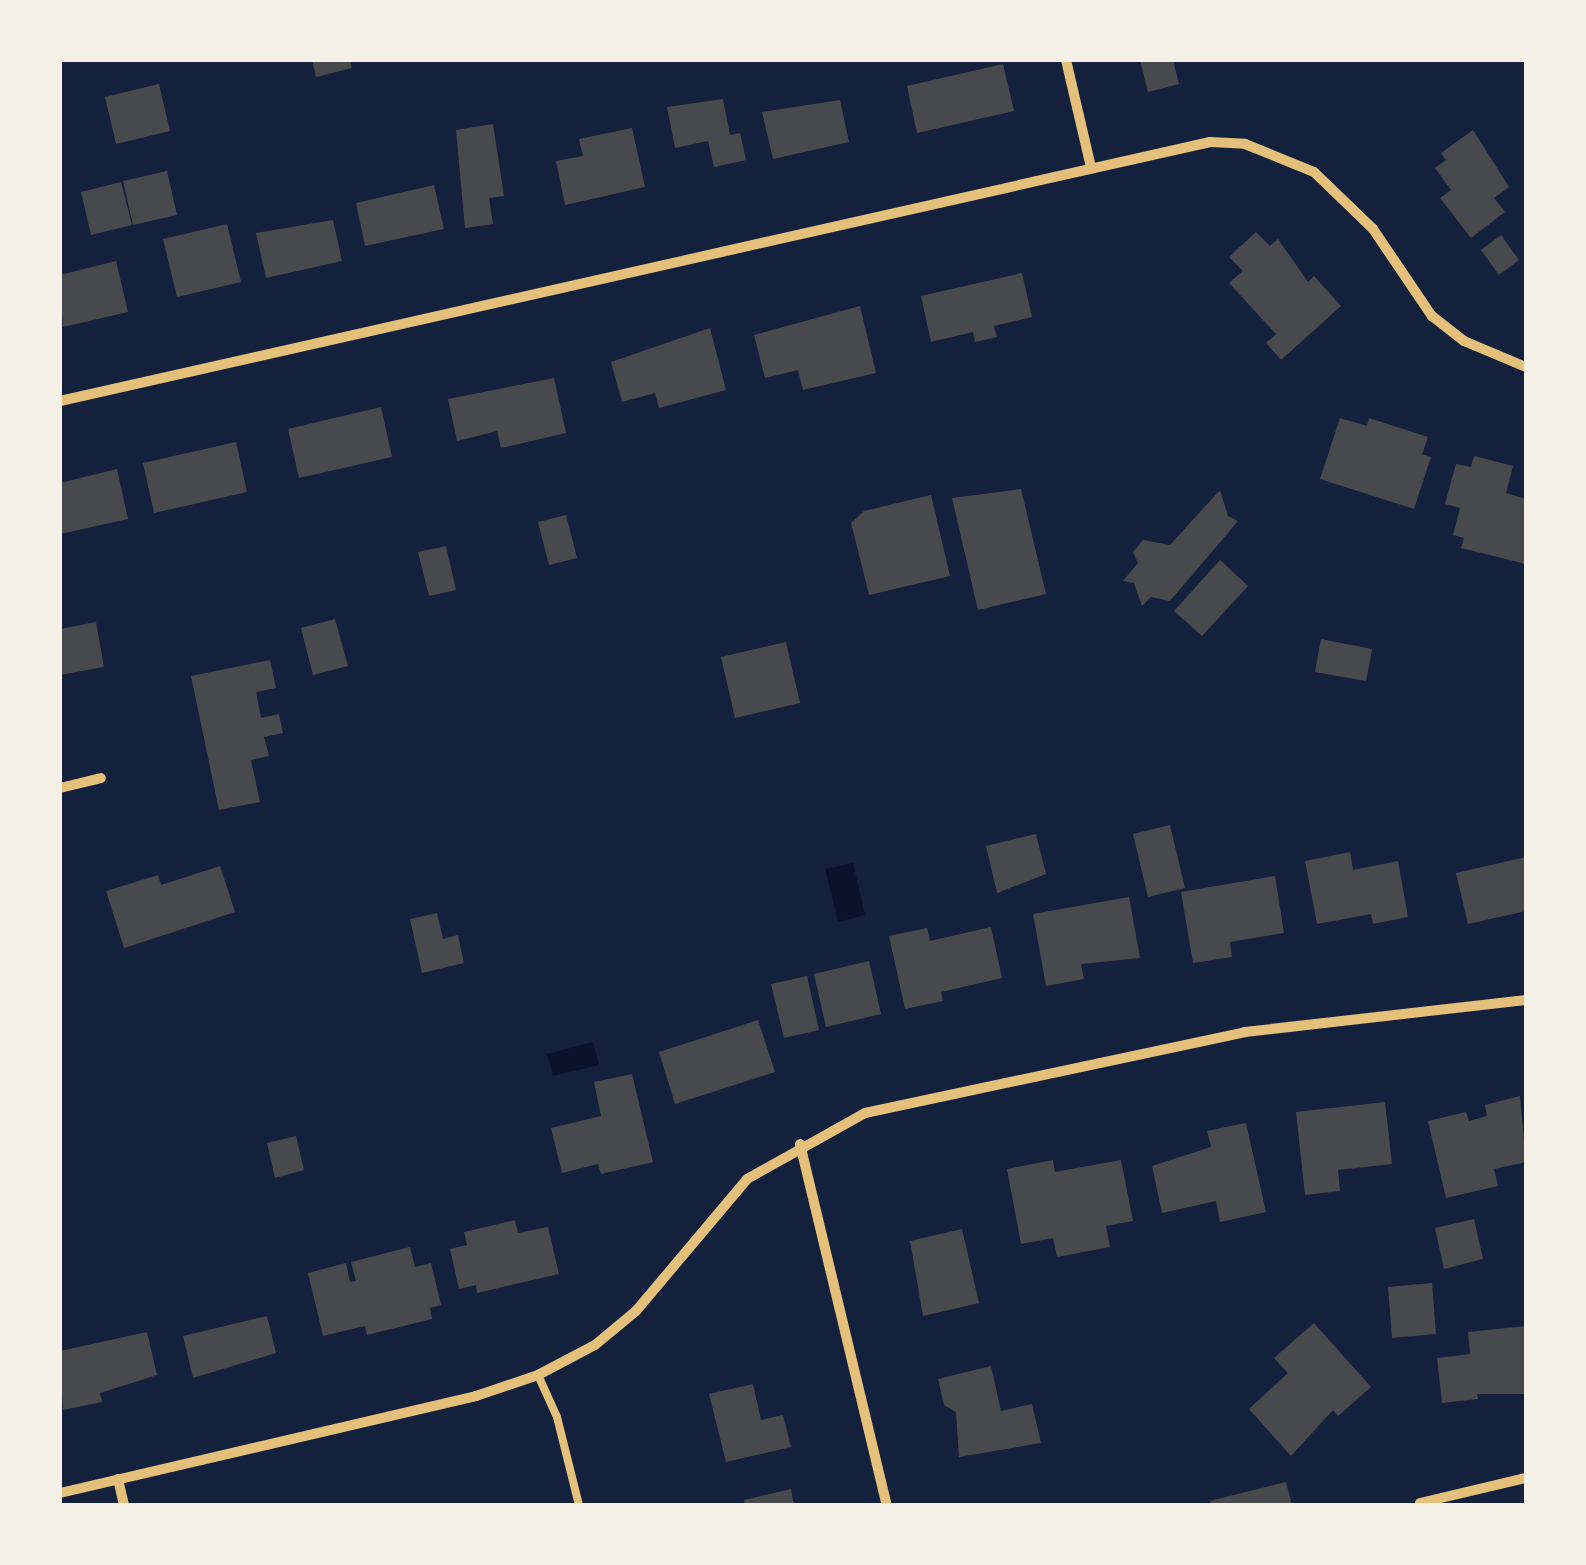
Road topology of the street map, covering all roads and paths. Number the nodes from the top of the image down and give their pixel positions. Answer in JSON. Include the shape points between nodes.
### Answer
{"nodes":[{"id":1,"x":1066,"y":60,"type":"edge"},
{"id":2,"x":1090,"y":164,"type":"junction"},
{"id":3,"x":1526,"y":367,"type":"edge"},
{"id":4,"x":60,"y":401,"type":"edge"},
{"id":5,"x":101,"y":778,"type":"dead end"},
{"id":6,"x":60,"y":788,"type":"edge"},
{"id":7,"x":1526,"y":1000,"type":"edge"},
{"id":8,"x":800,"y":1144,"type":"junction"},
{"id":9,"x":538,"y":1375,"type":"junction"},
{"id":10,"x":1526,"y":1478,"type":"edge"},
{"id":11,"x":118,"y":1479,"type":"junction"},
{"id":12,"x":60,"y":1493,"type":"edge"},
{"id":13,"x":1420,"y":1503,"type":"edge"},
{"id":14,"x":124,"y":1505,"type":"edge"},
{"id":15,"x":579,"y":1505,"type":"edge"},
{"id":16,"x":887,"y":1505,"type":"edge"}],
"edges":[{"from":1,"to":2,"type":"street"},
{"from":2,"to":3,"type":"street","via":[[1210,142],[1279,154],[1346,196],[1432,316],[1464,342]]},
{"from":2,"to":4,"type":"street"},
{"from":5,"to":6,"type":"street"},
{"from":7,"to":8,"type":"street","via":[[1245,1032],[1117,1063],[913,1099],[864,1112]]},
{"from":8,"to":9,"type":"street","via":[[747,1178],[636,1311],[594,1345]]},
{"from":8,"to":16,"type":"street"},
{"from":9,"to":11,"type":"street","via":[[476,1396]]},
{"from":9,"to":15,"type":"lane","via":[[558,1417]]},
{"from":10,"to":13,"type":"street"},
{"from":11,"to":12,"type":"street"},
{"from":11,"to":14,"type":"street"}]}
